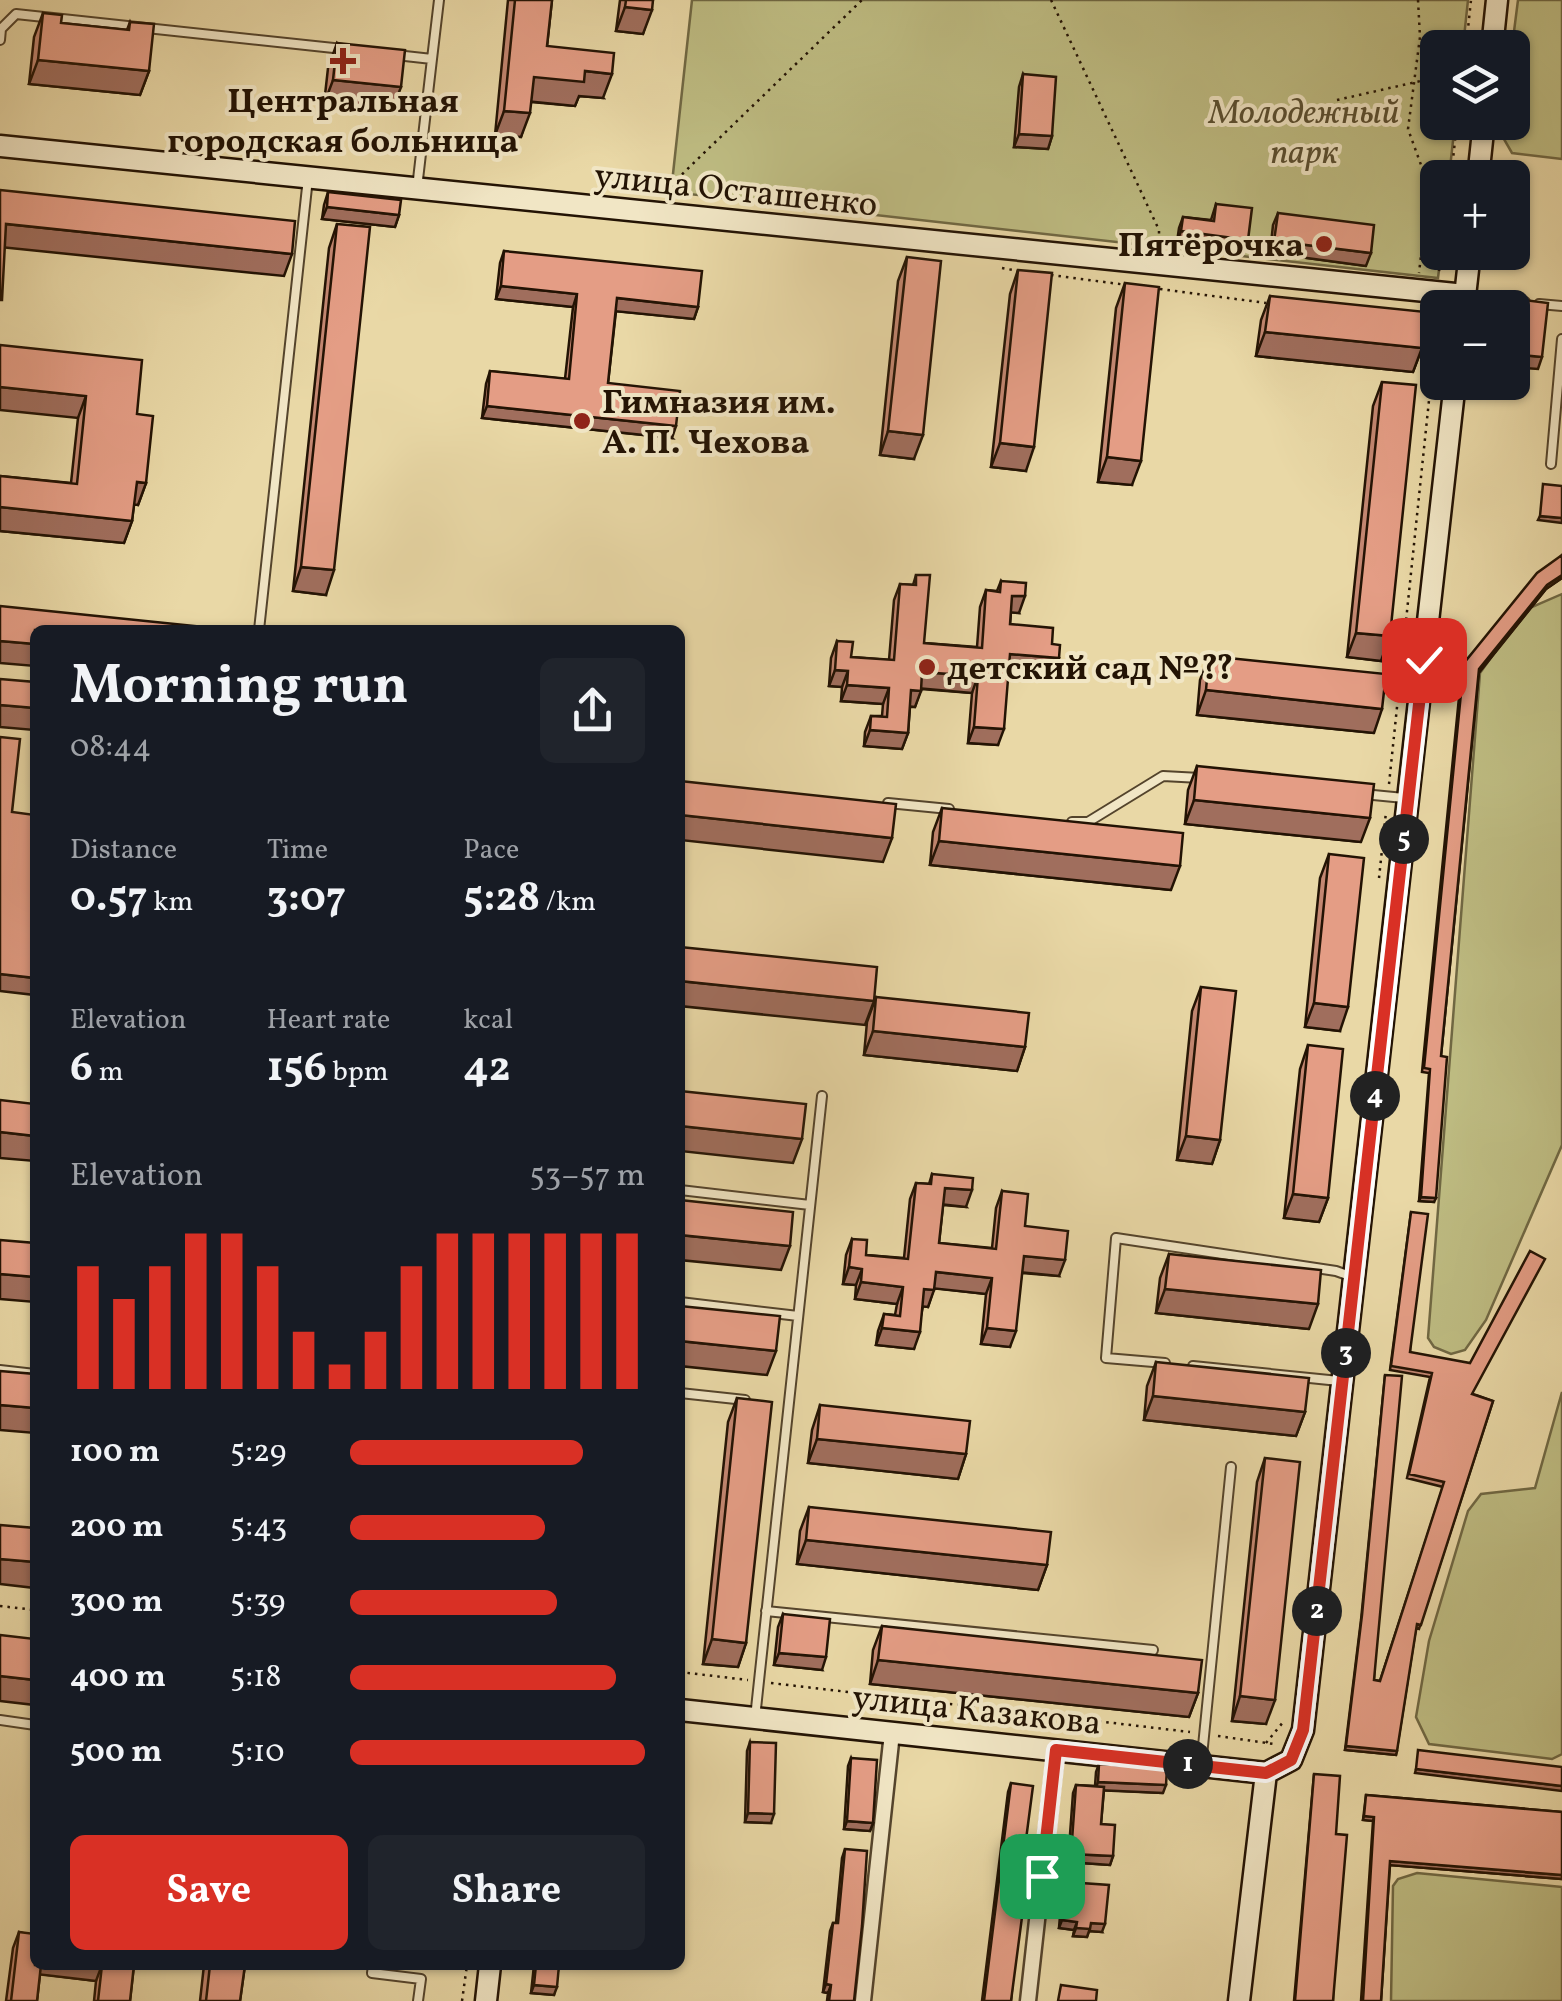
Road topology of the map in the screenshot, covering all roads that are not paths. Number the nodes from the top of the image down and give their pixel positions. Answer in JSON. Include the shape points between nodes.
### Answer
{"nodes":[{"id":1,"x":18,"y":0,"type":"edge"},
{"id":2,"x":439,"y":0,"type":"edge"},
{"id":3,"x":1497,"y":0,"type":"edge"},
{"id":4,"x":16,"y":14,"type":"junction"},
{"id":5,"x":1494,"y":30,"type":"edge"},
{"id":6,"x":0,"y":40,"type":"edge"},
{"id":7,"x":353,"y":50,"type":"edge"},
{"id":8,"x":392,"y":55,"type":"edge"},
{"id":9,"x":432,"y":59,"type":"junction"},
{"id":10,"x":0,"y":146,"type":"edge"},
{"id":11,"x":308,"y":178,"type":"junction"},
{"id":12,"x":418,"y":189,"type":"junction"},
{"id":13,"x":284,"y":229,"type":"edge"},
{"id":14,"x":302,"y":231,"type":"junction"},
{"id":15,"x":1420,"y":296,"type":"edge"},
{"id":16,"x":1530,"y":305,"type":"edge"},
{"id":17,"x":1562,"y":306,"type":"edge"},
{"id":18,"x":1562,"y":338,"type":"edge"},
{"id":19,"x":1453,"y":400,"type":"edge"},
{"id":20,"x":1551,"y":464,"type":"dead end"},
{"id":21,"x":260,"y":625,"type":"edge"},
{"id":22,"x":1211,"y":779,"type":"edge"},
{"id":23,"x":1348,"y":793,"type":"edge"},
{"id":24,"x":1398,"y":798,"type":"junction"},
{"id":25,"x":877,"y":802,"type":"edge"},
{"id":26,"x":956,"y":810,"type":"edge"},
{"id":27,"x":1054,"y":820,"type":"edge"},
{"id":28,"x":822,"y":1096,"type":"dead end"},
{"id":29,"x":685,"y":1191,"type":"edge"},
{"id":30,"x":810,"y":1205,"type":"junction"},
{"id":31,"x":1354,"y":1277,"type":"junction"},
{"id":32,"x":685,"y":1303,"type":"edge"},
{"id":33,"x":798,"y":1316,"type":"junction"},
{"id":34,"x":0,"y":1370,"type":"edge"},
{"id":35,"x":30,"y":1373,"type":"edge"},
{"id":36,"x":1342,"y":1382,"type":"junction"},
{"id":37,"x":685,"y":1393,"type":"edge"},
{"id":38,"x":752,"y":1401,"type":"edge"},
{"id":39,"x":770,"y":1403,"type":"edge"},
{"id":40,"x":789,"y":1406,"type":"junction"},
{"id":41,"x":1232,"y":1468,"type":"dead end"},
{"id":42,"x":766,"y":1611,"type":"junction"},
{"id":43,"x":1153,"y":1650,"type":"edge"},
{"id":44,"x":685,"y":1711,"type":"edge"},
{"id":45,"x":755,"y":1718,"type":"junction"},
{"id":46,"x":0,"y":1720,"type":"edge"},
{"id":47,"x":30,"y":1724,"type":"edge"},
{"id":48,"x":892,"y":1733,"type":"junction"},
{"id":49,"x":1056,"y":1750,"type":"junction"},
{"id":50,"x":1201,"y":1766,"type":"junction"},
{"id":51,"x":1266,"y":1773,"type":"junction"},
{"id":52,"x":372,"y":1970,"type":"edge"},
{"id":53,"x":489,"y":1970,"type":"edge"},
{"id":54,"x":418,"y":2001,"type":"edge"},
{"id":55,"x":486,"y":2001,"type":"edge"},
{"id":56,"x":863,"y":2001,"type":"edge"},
{"id":57,"x":1028,"y":2001,"type":"edge"},
{"id":58,"x":1239,"y":2001,"type":"edge"}],
"edges":[{"from":1,"to":4,"type":"lane"},
{"from":2,"to":9,"type":"lane"},
{"from":3,"to":5,"type":"street"},
{"from":4,"to":6,"type":"lane"},
{"from":4,"to":7,"type":"lane"},
{"from":8,"to":9,"type":"lane"},
{"from":9,"to":12,"type":"lane"},
{"from":10,"to":11,"type":"street","name":"улица Осташенко"},
{"from":11,"to":12,"type":"street","name":"улица Осташенко"},
{"from":11,"to":14,"type":"lane"},
{"from":12,"to":15,"type":"street","name":"улица Осташенко"},
{"from":13,"to":14,"type":"lane"},
{"from":14,"to":21,"type":"lane"},
{"from":16,"to":17,"type":"lane"},
{"from":18,"to":20,"type":"lane"},
{"from":19,"to":24,"type":"street"},
{"from":22,"to":27,"type":"lane","via":[[1164,776],[1088,822]]},
{"from":23,"to":24,"type":"lane"},
{"from":24,"to":31,"type":"street"},
{"from":25,"to":26,"type":"lane"},
{"from":28,"to":30,"type":"lane"},
{"from":29,"to":30,"type":"lane"},
{"from":30,"to":33,"type":"lane"},
{"from":31,"to":36,"type":"street"},
{"from":31,"to":36,"type":"lane","via":[[1116,1238],[1106,1358]]},
{"from":32,"to":33,"type":"lane"},
{"from":33,"to":40,"type":"lane"},
{"from":34,"to":35,"type":"lane"},
{"from":36,"to":51,"type":"street","via":[[1303,1730],[1291,1760]]},
{"from":37,"to":38,"type":"lane"},
{"from":39,"to":40,"type":"lane"},
{"from":40,"to":42,"type":"lane"},
{"from":41,"to":50,"type":"lane"},
{"from":42,"to":43,"type":"lane"},
{"from":42,"to":45,"type":"lane"},
{"from":44,"to":45,"type":"street","name":"улица Казакова"},
{"from":45,"to":48,"type":"street","name":"улица Казакова"},
{"from":46,"to":47,"type":"lane"},
{"from":48,"to":49,"type":"street","name":"улица Казакова"},
{"from":48,"to":56,"type":"street"},
{"from":49,"to":50,"type":"street","name":"улица Казакова"},
{"from":49,"to":57,"type":"street"},
{"from":50,"to":51,"type":"street","name":"улица Казакова"},
{"from":51,"to":58,"type":"street"},
{"from":52,"to":54,"type":"lane","via":[[421,1979]]},
{"from":53,"to":55,"type":"street"}]}
